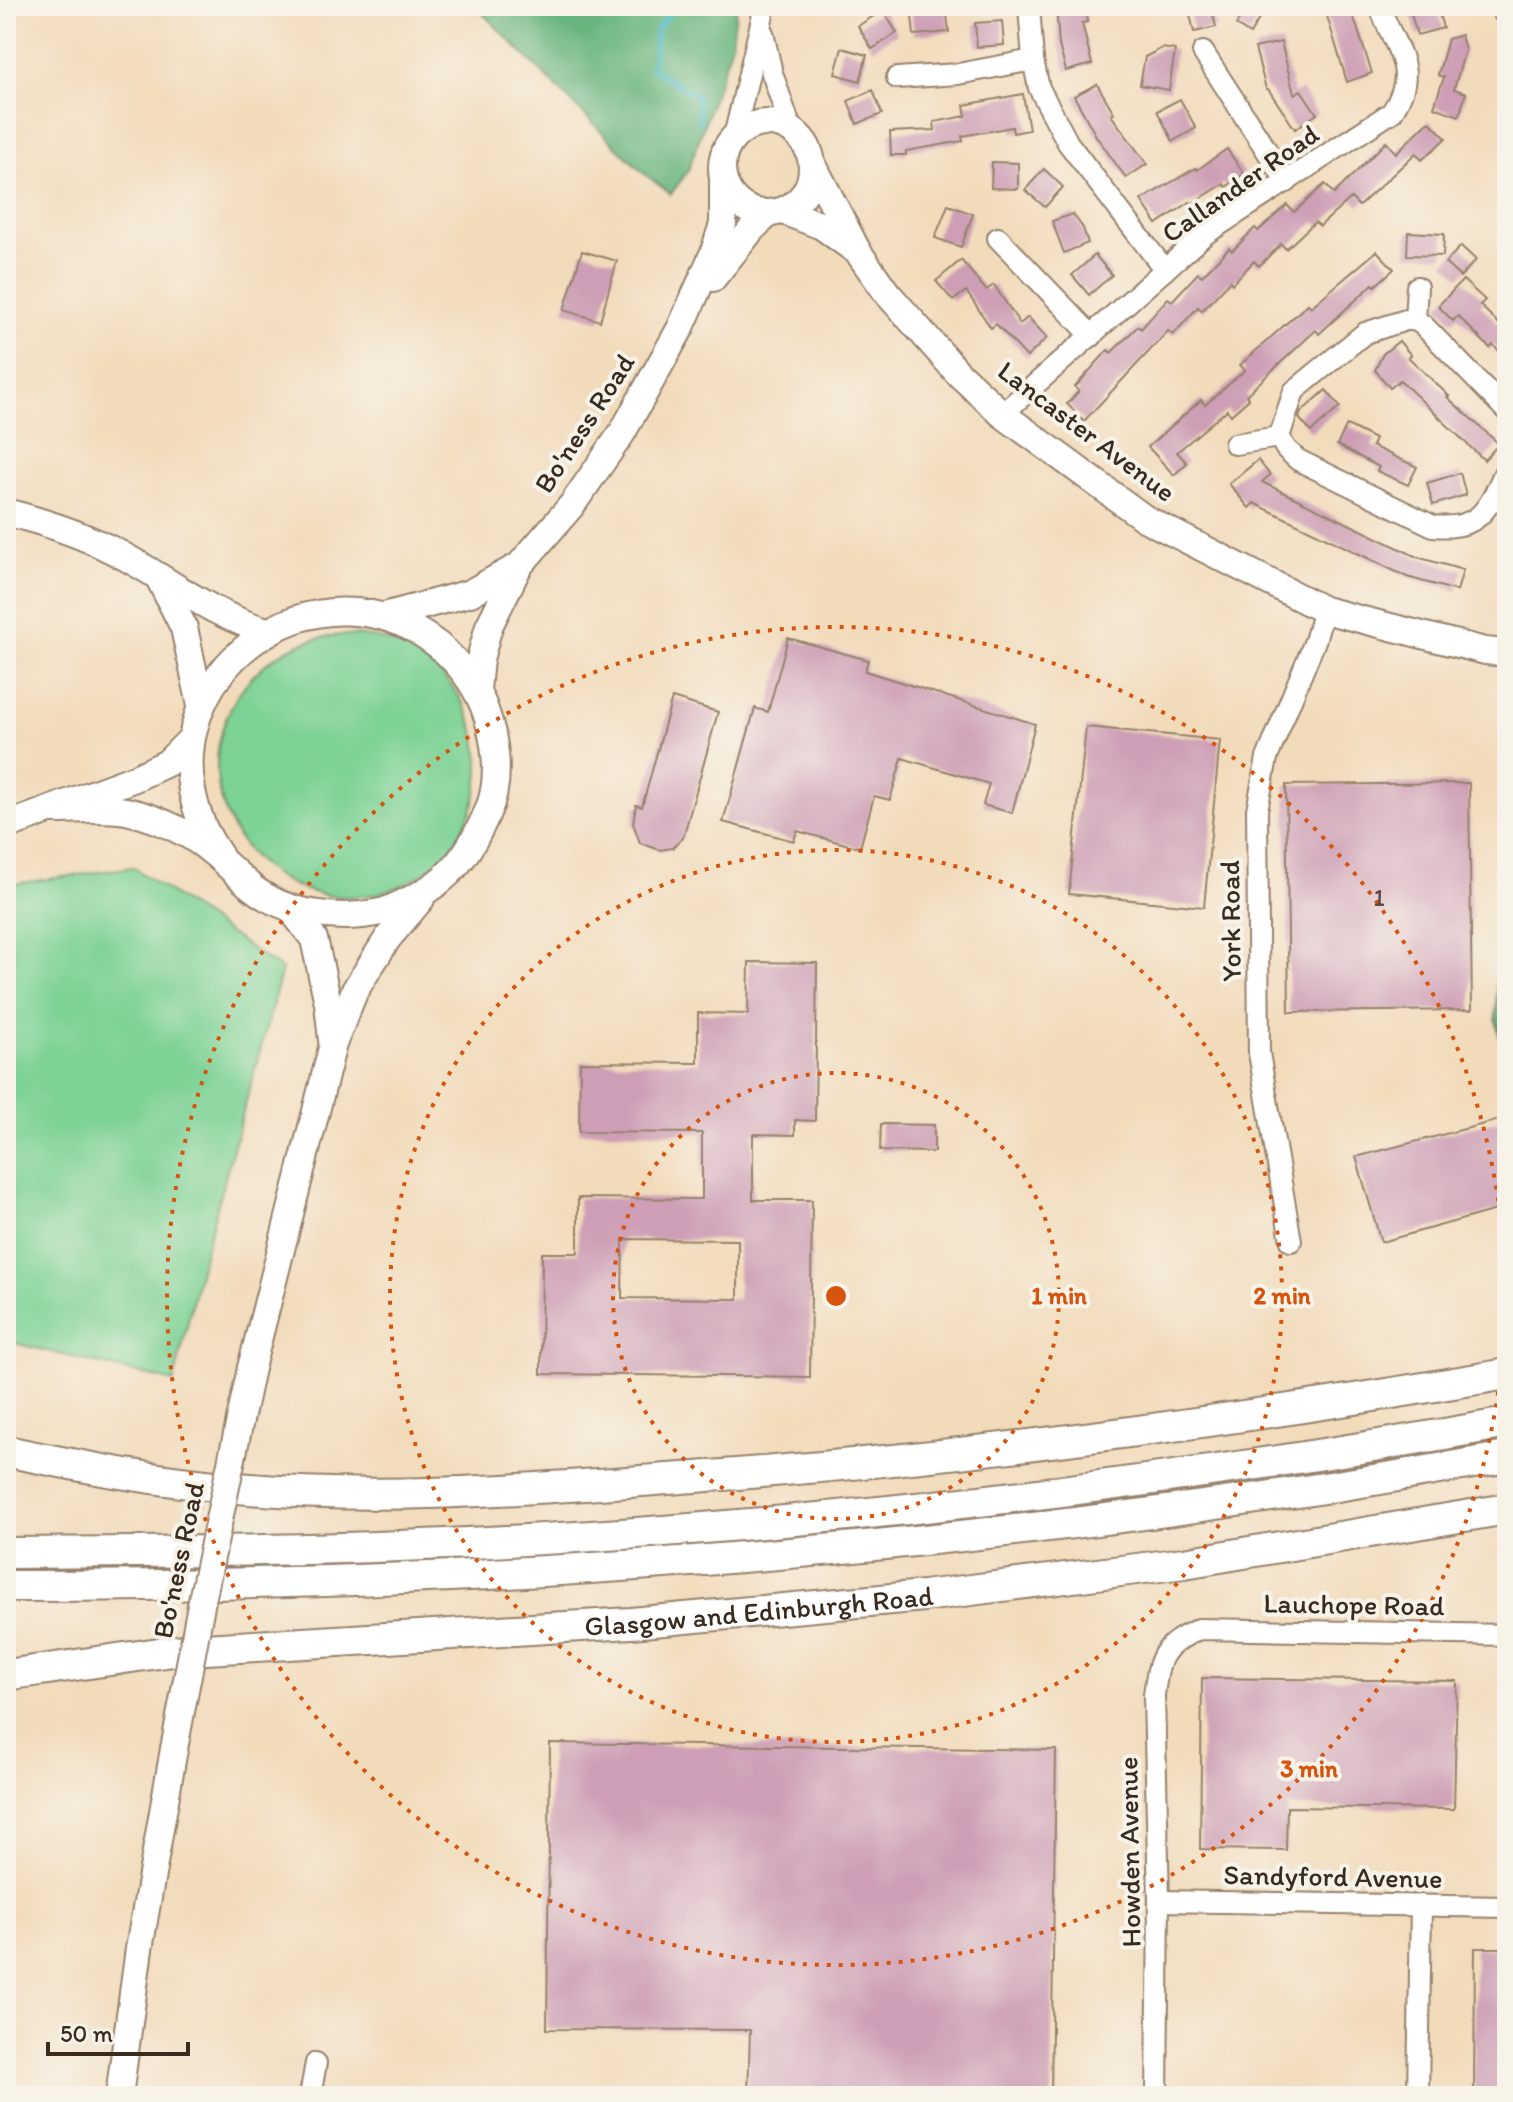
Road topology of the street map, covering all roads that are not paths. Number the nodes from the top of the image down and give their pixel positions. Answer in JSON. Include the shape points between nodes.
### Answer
{"nodes":[{"id":1,"x":1029,"y":6,"type":"edge"},
{"id":2,"x":1380,"y":6,"type":"edge"},
{"id":3,"x":763,"y":15,"type":"edge"},
{"id":4,"x":1203,"y":52,"type":"dead end"},
{"id":5,"x":1033,"y":60,"type":"junction"},
{"id":6,"x":897,"y":78,"type":"dead end"},
{"id":7,"x":791,"y":129,"type":"junction"},
{"id":8,"x":734,"y":137,"type":"junction"},
{"id":9,"x":813,"y":165,"type":"junction"},
{"id":10,"x":723,"y":181,"type":"junction"},
{"id":11,"x":1287,"y":182,"type":"junction"},
{"id":12,"x":775,"y":213,"type":"junction"},
{"id":13,"x":998,"y":238,"type":"dead end"},
{"id":14,"x":858,"y":252,"type":"junction"},
{"id":15,"x":1165,"y":270,"type":"junction"},
{"id":16,"x":1417,"y":287,"type":"dead end"},
{"id":17,"x":691,"y":305,"type":"junction"},
{"id":18,"x":1415,"y":320,"type":"junction"},
{"id":19,"x":1092,"y":336,"type":"junction"},
{"id":20,"x":1507,"y":411,"type":"edge"},
{"id":21,"x":1002,"y":414,"type":"junction"},
{"id":22,"x":1279,"y":437,"type":"junction"},
{"id":23,"x":1235,"y":444,"type":"dead end"},
{"id":24,"x":1507,"y":467,"type":"edge"},
{"id":25,"x":6,"y":512,"type":"edge"},
{"id":26,"x":519,"y":566,"type":"junction"},
{"id":27,"x":160,"y":580,"type":"junction"},
{"id":28,"x":1324,"y":610,"type":"junction"},
{"id":29,"x":384,"y":616,"type":"junction"},
{"id":30,"x":267,"y":631,"type":"junction"},
{"id":31,"x":1507,"y":653,"type":"edge"},
{"id":32,"x":477,"y":690,"type":"junction"},
{"id":33,"x":201,"y":705,"type":"junction"},
{"id":34,"x":191,"y":739,"type":"junction"},
{"id":35,"x":54,"y":810,"type":"junction"},
{"id":36,"x":6,"y":826,"type":"edge"},
{"id":37,"x":220,"y":856,"type":"junction"},
{"id":38,"x":426,"y":893,"type":"junction"},
{"id":39,"x":290,"y":908,"type":"junction"},
{"id":40,"x":333,"y":1044,"type":"junction"},
{"id":41,"x":1291,"y":1241,"type":"dead end"},
{"id":42,"x":1507,"y":1374,"type":"edge"},
{"id":43,"x":1507,"y":1423,"type":"edge"},
{"id":44,"x":6,"y":1451,"type":"edge"},
{"id":45,"x":1507,"y":1457,"type":"edge"},
{"id":46,"x":1507,"y":1509,"type":"edge"},
{"id":47,"x":6,"y":1553,"type":"edge"},
{"id":48,"x":6,"y":1586,"type":"edge"},
{"id":49,"x":1199,"y":1629,"type":"joint"},
{"id":50,"x":1507,"y":1635,"type":"edge"},
{"id":51,"x":6,"y":1675,"type":"edge"},
{"id":52,"x":1159,"y":1901,"type":"junction"},
{"id":53,"x":1421,"y":1905,"type":"junction"},
{"id":54,"x":1507,"y":1907,"type":"edge"},
{"id":55,"x":316,"y":2063,"type":"dead end"},
{"id":56,"x":119,"y":2096,"type":"edge"},
{"id":57,"x":310,"y":2096,"type":"edge"},
{"id":58,"x":1157,"y":2096,"type":"edge"},
{"id":59,"x":1418,"y":2096,"type":"edge"}],
"edges":[{"from":1,"to":5,"type":"street"},
{"from":2,"to":11,"type":"street","name":"Callander Road","via":[[1407,73],[1400,100],[1381,122]]},
{"from":3,"to":7,"type":"street","via":[[772,73]]},
{"from":3,"to":8,"type":"street"},
{"from":4,"to":11,"type":"street"},
{"from":5,"to":6,"type":"street","via":[[958,74]]},
{"from":5,"to":15,"type":"street","via":[[1039,88],[1068,143]]},
{"from":7,"to":8,"type":"main road","via":[[761,123]]},
{"from":7,"to":9,"type":"main road","via":[[802,139]]},
{"from":8,"to":10,"type":"main road","via":[[723,158]]},
{"from":9,"to":12,"type":"main road","via":[[805,193]]},
{"from":9,"to":14,"type":"main road","name":"Lancaster Avenue"},
{"from":10,"to":12,"type":"main road","via":[[740,205]]},
{"from":10,"to":17,"type":"main road","name":"Bo'ness Road","via":[[723,224]]},
{"from":11,"to":15,"type":"street","name":"Callander Road","via":[[1204,235]]},
{"from":12,"to":14,"type":"main road","name":"Lancaster Avenue","via":[[822,226]]},
{"from":12,"to":17,"type":"main road","name":"Bo'ness Road","via":[[752,229]]},
{"from":13,"to":19,"type":"street"},
{"from":14,"to":21,"type":"main road","name":"Lancaster Avenue","via":[[959,374]]},
{"from":15,"to":19,"type":"street","name":"Callander Road"},
{"from":16,"to":18,"type":"street"},
{"from":17,"to":26,"type":"main road","name":"Bo'ness Road","via":[[622,433],[572,505]]},
{"from":18,"to":20,"type":"street"},
{"from":18,"to":22,"type":"street","via":[[1365,333],[1294,391]]},
{"from":19,"to":21,"type":"street","name":"Callander Road"},
{"from":21,"to":28,"type":"main road","name":"Lancaster Avenue","via":[[1144,518]]},
{"from":22,"to":23,"type":"street"},
{"from":22,"to":24,"type":"street","via":[[1298,460],[1433,526],[1469,522],[1486,512]]},
{"from":25,"to":27,"type":"main road","via":[[111,549]]},
{"from":26,"to":29,"type":"main road","name":"Bo'ness Road","via":[[470,593]]},
{"from":26,"to":32,"type":"main road","name":"Bo'ness Road","via":[[489,626]]},
{"from":27,"to":30,"type":"main road","via":[[240,623]]},
{"from":27,"to":33,"type":"main road","via":[[184,628]]},
{"from":28,"to":31,"type":"main road","name":"Lancaster Avenue"},
{"from":28,"to":41,"type":"street","name":"York Road","via":[[1267,758],[1257,810],[1259,1053]]},
{"from":29,"to":30,"type":"main road","via":[[318,614]]},
{"from":29,"to":32,"type":"main road","via":[[422,632],[453,657]]},
{"from":30,"to":33,"type":"main road","via":[[228,663]]},
{"from":32,"to":38,"type":"main road","via":[[492,729],[496,770],[490,808],[453,871]]},
{"from":33,"to":34,"type":"main road"},
{"from":34,"to":35,"type":"main road","via":[[167,763]]},
{"from":34,"to":37,"type":"main road","via":[[190,780],[200,821]]},
{"from":35,"to":36,"type":"main road"},
{"from":35,"to":37,"type":"main road","via":[[125,811],[189,835]]},
{"from":37,"to":39,"type":"main road","via":[[251,887]]},
{"from":38,"to":39,"type":"main road","via":[[368,914],[336,917]]},
{"from":38,"to":40,"type":"main road","name":"Bo'ness Road","via":[[379,951],[355,990]]},
{"from":39,"to":40,"type":"main road","name":"Bo'ness Road","via":[[314,939]]},
{"from":40,"to":56,"type":"main road","name":"Bo'ness Road","bridge":true,"via":[[251,1368],[201,1605],[139,1949]]},
{"from":42,"to":44,"type":"highway","via":[[1194,1424],[959,1453],[754,1473],[462,1491],[237,1488],[86,1468]]},
{"from":43,"to":47,"type":"highway","via":[[1138,1482],[793,1520],[432,1545]]},
{"from":45,"to":48,"type":"highway","via":[[1147,1514],[791,1554],[380,1580]]},
{"from":46,"to":51,"type":"highway","name":"Glasgow and Edinburgh Road","via":[[1184,1563],[924,1596],[631,1623],[173,1651]]},
{"from":49,"to":50,"type":"street","name":"Lauchope Road"},
{"from":49,"to":52,"type":"street","name":"Howden Avenue","via":[[1176,1640],[1158,1663],[1154,1695]]},
{"from":52,"to":53,"type":"street","name":"Sandyford Avenue"},
{"from":52,"to":58,"type":"street","name":"Howden Avenue"},
{"from":53,"to":54,"type":"street","name":"Sandyford Avenue"},
{"from":53,"to":59,"type":"street"},
{"from":55,"to":57,"type":"street"}]}
